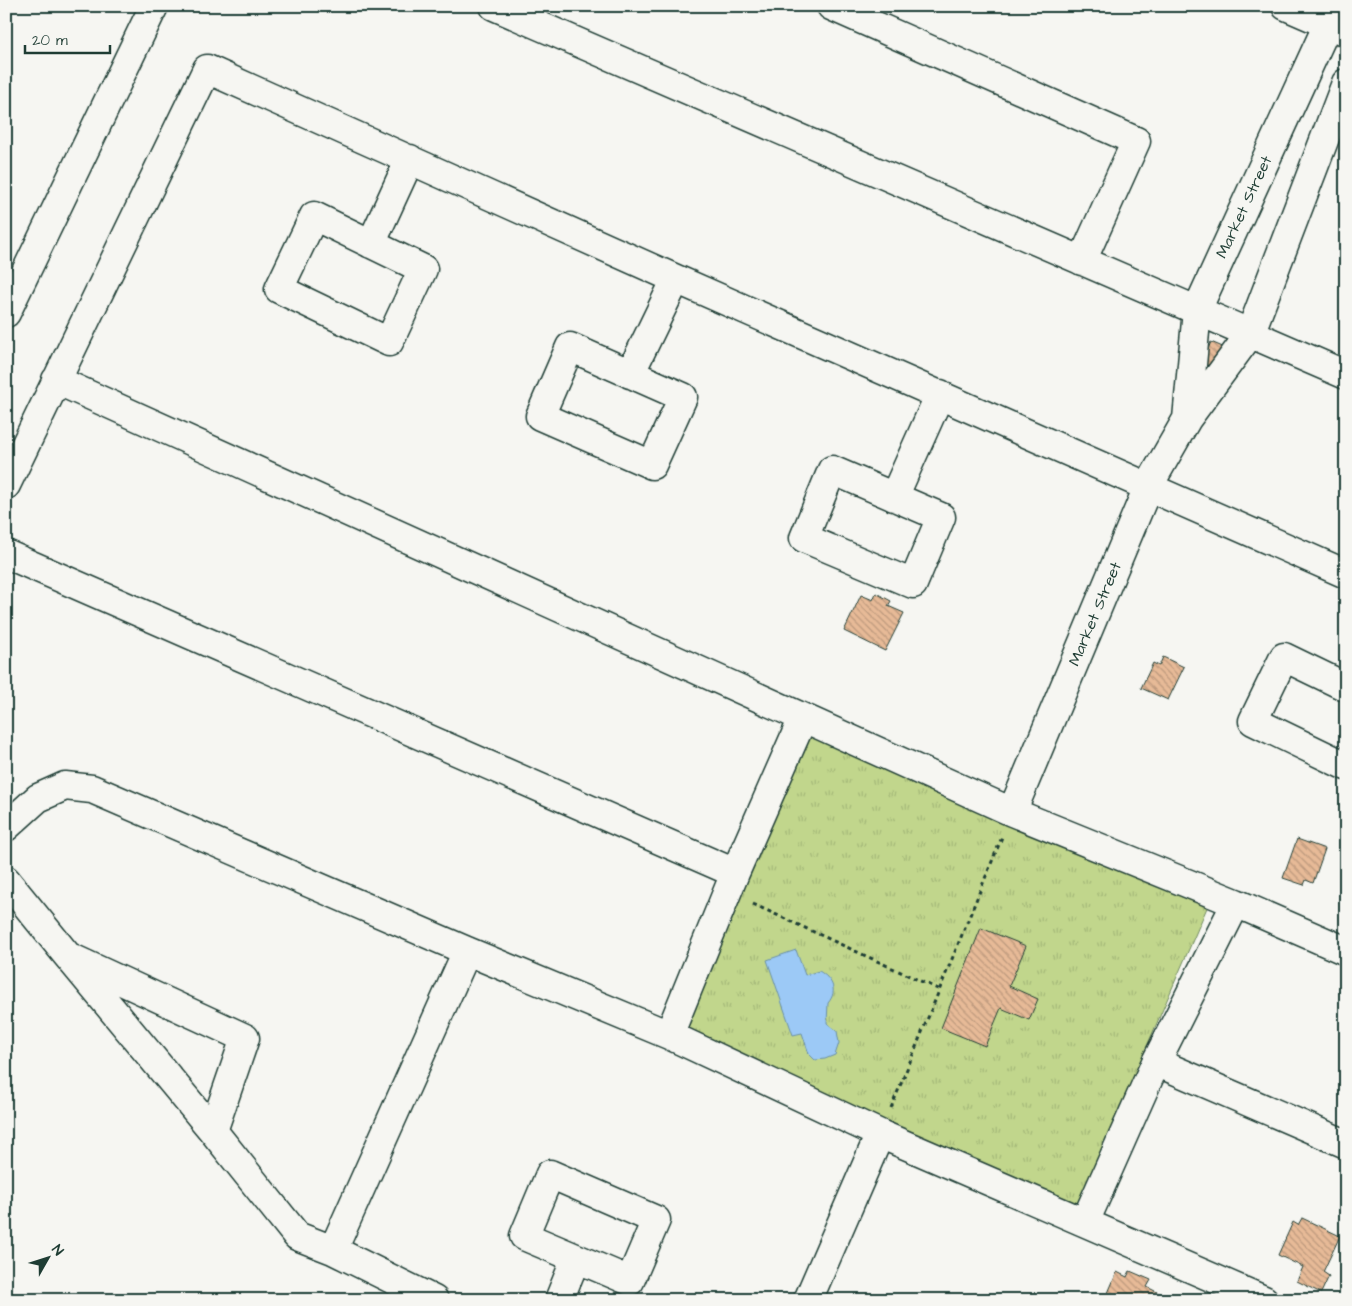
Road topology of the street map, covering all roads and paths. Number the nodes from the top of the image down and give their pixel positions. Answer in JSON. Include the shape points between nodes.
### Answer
{"nodes":[{"id":1,"x":154,"y":6,"type":"edge"},
{"id":2,"x":831,"y":6,"type":"edge"},
{"id":3,"x":1286,"y":6,"type":"edge"},
{"id":4,"x":501,"y":8,"type":"edge"},
{"id":5,"x":1340,"y":22,"type":"edge"},
{"id":6,"x":1346,"y":83,"type":"edge"},
{"id":7,"x":410,"y":159,"type":"junction"},
{"id":8,"x":371,"y":244,"type":"junction"},
{"id":9,"x":1082,"y":261,"type":"junction"},
{"id":10,"x":676,"y":279,"type":"junction"},
{"id":11,"x":1197,"y":310,"type":"junction"},
{"id":12,"x":6,"y":313,"type":"edge"},
{"id":13,"x":1250,"y":334,"type":"junction"},
{"id":14,"x":630,"y":374,"type":"junction"},
{"id":15,"x":1346,"y":374,"type":"edge"},
{"id":16,"x":56,"y":380,"type":"junction"},
{"id":17,"x":940,"y":394,"type":"junction"},
{"id":18,"x":1187,"y":419,"type":"junction"},
{"id":19,"x":6,"y":485,"type":"edge"},
{"id":20,"x":1148,"y":487,"type":"junction"},
{"id":21,"x":894,"y":497,"type":"junction"},
{"id":22,"x":6,"y":554,"type":"edge"},
{"id":23,"x":1346,"y":574,"type":"edge"},
{"id":24,"x":1345,"y":683,"type":"edge"},
{"id":25,"x":803,"y":718,"type":"junction"},
{"id":26,"x":1346,"y":766,"type":"edge"},
{"id":27,"x":1012,"y":812,"type":"junction"},
{"id":28,"x":6,"y":827,"type":"edge"},
{"id":29,"x":6,"y":880,"type":"edge"},
{"id":30,"x":731,"y":882,"type":"junction"},
{"id":31,"x":1236,"y":903,"type":"junction"},
{"id":32,"x":467,"y":951,"type":"junction"},
{"id":33,"x":1346,"y":951,"type":"edge"},
{"id":34,"x":66,"y":954,"type":"junction"},
{"id":35,"x":940,"y":990,"type":"junction"},
{"id":36,"x":669,"y":1035,"type":"junction"},
{"id":37,"x":1156,"y":1062,"type":"junction"},
{"id":38,"x":212,"y":1131,"type":"junction"},
{"id":39,"x":880,"y":1134,"type":"junction"},
{"id":40,"x":1346,"y":1144,"type":"edge"},
{"id":41,"x":1085,"y":1222,"type":"junction"},
{"id":42,"x":333,"y":1250,"type":"junction"},
{"id":43,"x":576,"y":1258,"type":"junction"},
{"id":44,"x":434,"y":1300,"type":"edge"},
{"id":45,"x":559,"y":1300,"type":"edge"},
{"id":46,"x":808,"y":1300,"type":"edge"},
{"id":47,"x":1264,"y":1300,"type":"edge"}],
"edges":[{"from":1,"to":12,"type":"main road"},
{"from":2,"to":9,"type":"main road","via":[[1136,141]]},
{"from":3,"to":5,"type":"main road"},
{"from":4,"to":9,"type":"main road"},
{"from":5,"to":11,"type":"main road","name":"Market Street"},
{"from":6,"to":13,"type":"main road","name":"Market Street"},
{"from":7,"to":8,"type":"main road"},
{"from":7,"to":10,"type":"main road"},
{"from":7,"to":16,"type":"main road","via":[[207,69]]},
{"from":8,"to":8,"type":"main road","via":[[314,216],[279,289],[389,342],[423,268]]},
{"from":9,"to":11,"type":"main road"},
{"from":10,"to":14,"type":"main road"},
{"from":10,"to":17,"type":"main road"},
{"from":11,"to":13,"type":"main road"},
{"from":11,"to":18,"type":"main road","name":"Market Street"},
{"from":13,"to":15,"type":"main road"},
{"from":13,"to":18,"type":"main road","name":"Market Street"},
{"from":14,"to":14,"type":"main road","via":[[570,347],[540,416],[652,466],[683,397]]},
{"from":16,"to":19,"type":"main road"},
{"from":16,"to":25,"type":"main road"},
{"from":17,"to":20,"type":"main road"},
{"from":17,"to":21,"type":"main road"},
{"from":18,"to":20,"type":"main road","name":"Market Street"},
{"from":20,"to":23,"type":"main road"},
{"from":20,"to":27,"type":"main road","name":"Market Street"},
{"from":21,"to":21,"type":"main road","via":[[832,470],[804,538],[913,584],[941,517]]},
{"from":22,"to":30,"type":"main road"},
{"from":24,"to":26,"type":"main road","via":[[1284,657],[1253,721]]},
{"from":25,"to":27,"type":"main road"},
{"from":25,"to":30,"type":"main road"},
{"from":27,"to":31,"type":"main road"},
{"from":27,"to":35,"type":"path"},
{"from":28,"to":32,"type":"main road","via":[[38,798],[65,786],[92,789]]},
{"from":29,"to":34,"type":"main road"},
{"from":30,"to":35,"type":"path"},
{"from":30,"to":36,"type":"main road"},
{"from":31,"to":33,"type":"main road"},
{"from":31,"to":37,"type":"main road"},
{"from":32,"to":36,"type":"main road"},
{"from":32,"to":42,"type":"main road"},
{"from":34,"to":38,"type":"main road"},
{"from":34,"to":38,"type":"main road","via":[[245,1038]]},
{"from":35,"to":39,"type":"path"},
{"from":36,"to":39,"type":"main road"},
{"from":37,"to":40,"type":"main road"},
{"from":37,"to":41,"type":"main road"},
{"from":38,"to":42,"type":"main road","via":[[297,1236]]},
{"from":39,"to":41,"type":"main road"},
{"from":39,"to":46,"type":"main road"},
{"from":41,"to":47,"type":"main road"},
{"from":42,"to":44,"type":"main road"},
{"from":43,"to":43,"type":"main road","via":[[524,1236],[550,1174],[656,1220],[630,1281]]},
{"from":43,"to":45,"type":"main road"}]}
